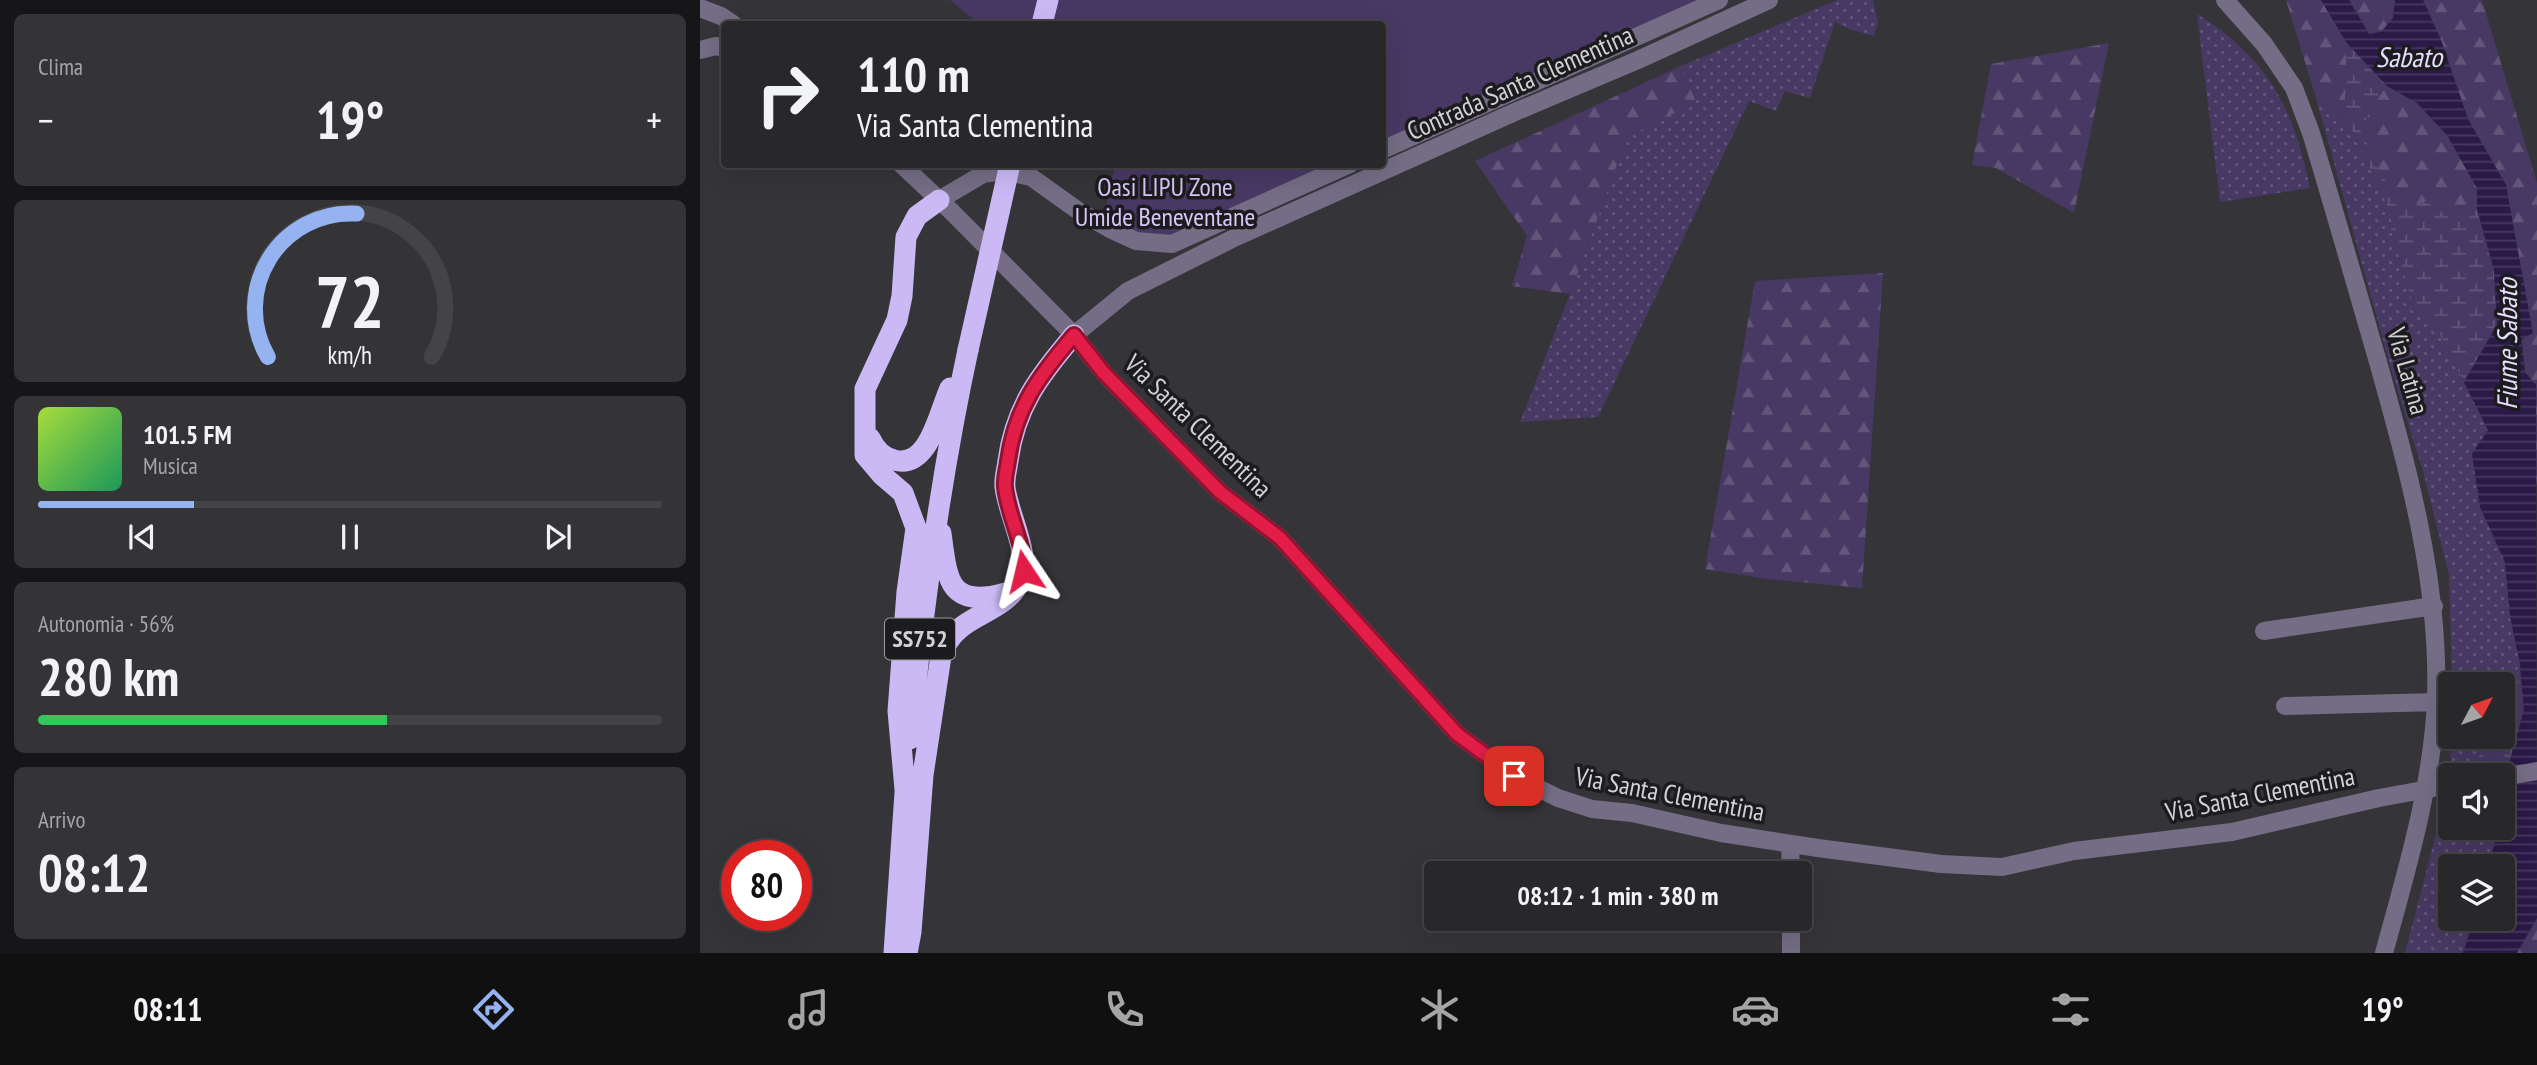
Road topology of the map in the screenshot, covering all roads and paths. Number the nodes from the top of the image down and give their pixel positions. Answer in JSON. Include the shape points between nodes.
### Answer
{"nodes":[{"id":1,"x":1048,"y":0,"type":"edge"},
{"id":2,"x":1719,"y":0,"type":"edge"},
{"id":3,"x":1769,"y":0,"type":"edge"},
{"id":4,"x":2225,"y":0,"type":"edge"},
{"id":5,"x":700,"y":8,"type":"edge"},
{"id":6,"x":728,"y":21,"type":"edge"},
{"id":7,"x":1043,"y":21,"type":"edge"},
{"id":8,"x":721,"y":47,"type":"edge"},
{"id":9,"x":700,"y":50,"type":"edge"},
{"id":10,"x":1386,"y":148,"type":"edge"},
{"id":11,"x":905,"y":168,"type":"edge"},
{"id":12,"x":1009,"y":168,"type":"edge"},
{"id":13,"x":1341,"y":168,"type":"edge"},
{"id":14,"x":939,"y":200,"type":"junction"},
{"id":15,"x":1074,"y":335,"type":"junction"},
{"id":16,"x":968,"y":350,"type":"junction"},
{"id":17,"x":864,"y":416,"type":"junction"},
{"id":18,"x":940,"y":489,"type":"junction"},
{"id":19,"x":1014,"y":590,"type":"junction"},
{"id":20,"x":2434,"y":606,"type":"junction"},
{"id":21,"x":2264,"y":631,"type":"dead end"},
{"id":22,"x":2436,"y":702,"type":"junction"},
{"id":23,"x":2285,"y":706,"type":"dead end"},
{"id":24,"x":2537,"y":771,"type":"edge"},
{"id":25,"x":2515,"y":775,"type":"edge"},
{"id":26,"x":2438,"y":787,"type":"edge"},
{"id":27,"x":2427,"y":788,"type":"junction"},
{"id":28,"x":905,"y":789,"type":"junction"},
{"id":29,"x":1790,"y":844,"type":"junction"},
{"id":30,"x":1791,"y":861,"type":"edge"},
{"id":31,"x":1791,"y":931,"type":"edge"},
{"id":32,"x":894,"y":953,"type":"edge"},
{"id":33,"x":907,"y":953,"type":"edge"},
{"id":34,"x":1791,"y":953,"type":"edge"},
{"id":35,"x":2384,"y":953,"type":"edge"}],
"edges":[{"from":1,"to":7,"type":"highway"},
{"from":2,"to":10,"type":"street","name":"Contrada Santa Clementina"},
{"from":3,"to":15,"type":"street","name":"Contrada Santa Clementina","via":[[1236,237],[1128,291]]},
{"from":4,"to":20,"type":"street","name":"Via Latina","via":[[2264,44],[2294,88],[2311,133],[2398,435]]},
{"from":5,"to":6,"type":"street"},
{"from":8,"to":9,"type":"street"},
{"from":11,"to":14,"type":"street","name":"Via Santa Clementina"},
{"from":12,"to":16,"type":"highway","number":"SS752","bridge":true},
{"from":13,"to":14,"type":"street","via":[[1172,244],[1136,241],[1080,212],[1031,177],[1003,171],[983,174]]},
{"from":14,"to":15,"type":"street","name":"Via Santa Clementina"},
{"from":14,"to":17,"type":"highway","via":[[917,216],[906,237],[897,320],[865,389]]},
{"from":15,"to":19,"type":"highway","via":[[1040,375],[1011,440],[1005,485],[1024,558],[1024,571]]},
{"from":15,"to":29,"type":"street","name":"Via Santa Clementina","via":[[1103,372],[1220,492],[1280,538],[1457,734],[1514,776],[1592,809]]},
{"from":16,"to":17,"type":"highway","via":[[926,447],[917,457],[898,461],[878,452]]},
{"from":16,"to":18,"type":"highway","number":"SS752"},
{"from":17,"to":28,"type":"highway","via":[[865,455],[903,493],[916,528],[898,711]]},
{"from":18,"to":19,"type":"highway","via":[[941,529],[951,584],[973,598]]},
{"from":18,"to":28,"type":"highway","number":"SS752"},
{"from":19,"to":33,"type":"highway","via":[[945,642],[923,775]]},
{"from":20,"to":21,"type":"street"},
{"from":20,"to":22,"type":"street","name":"Via Latina"},
{"from":22,"to":23,"type":"street"},
{"from":22,"to":27,"type":"street","name":"Via Latina"},
{"from":24,"to":25,"type":"street"},
{"from":26,"to":27,"type":"street","name":"Via Santa Clementina"},
{"from":27,"to":29,"type":"street","name":"Via Santa Clementina","via":[[2232,832],[2074,851],[2002,867],[1941,864]]},
{"from":27,"to":35,"type":"street","name":"Via Latina"},
{"from":28,"to":32,"type":"highway","number":"SS752"},
{"from":29,"to":30,"type":"street"},
{"from":31,"to":34,"type":"street"}]}
